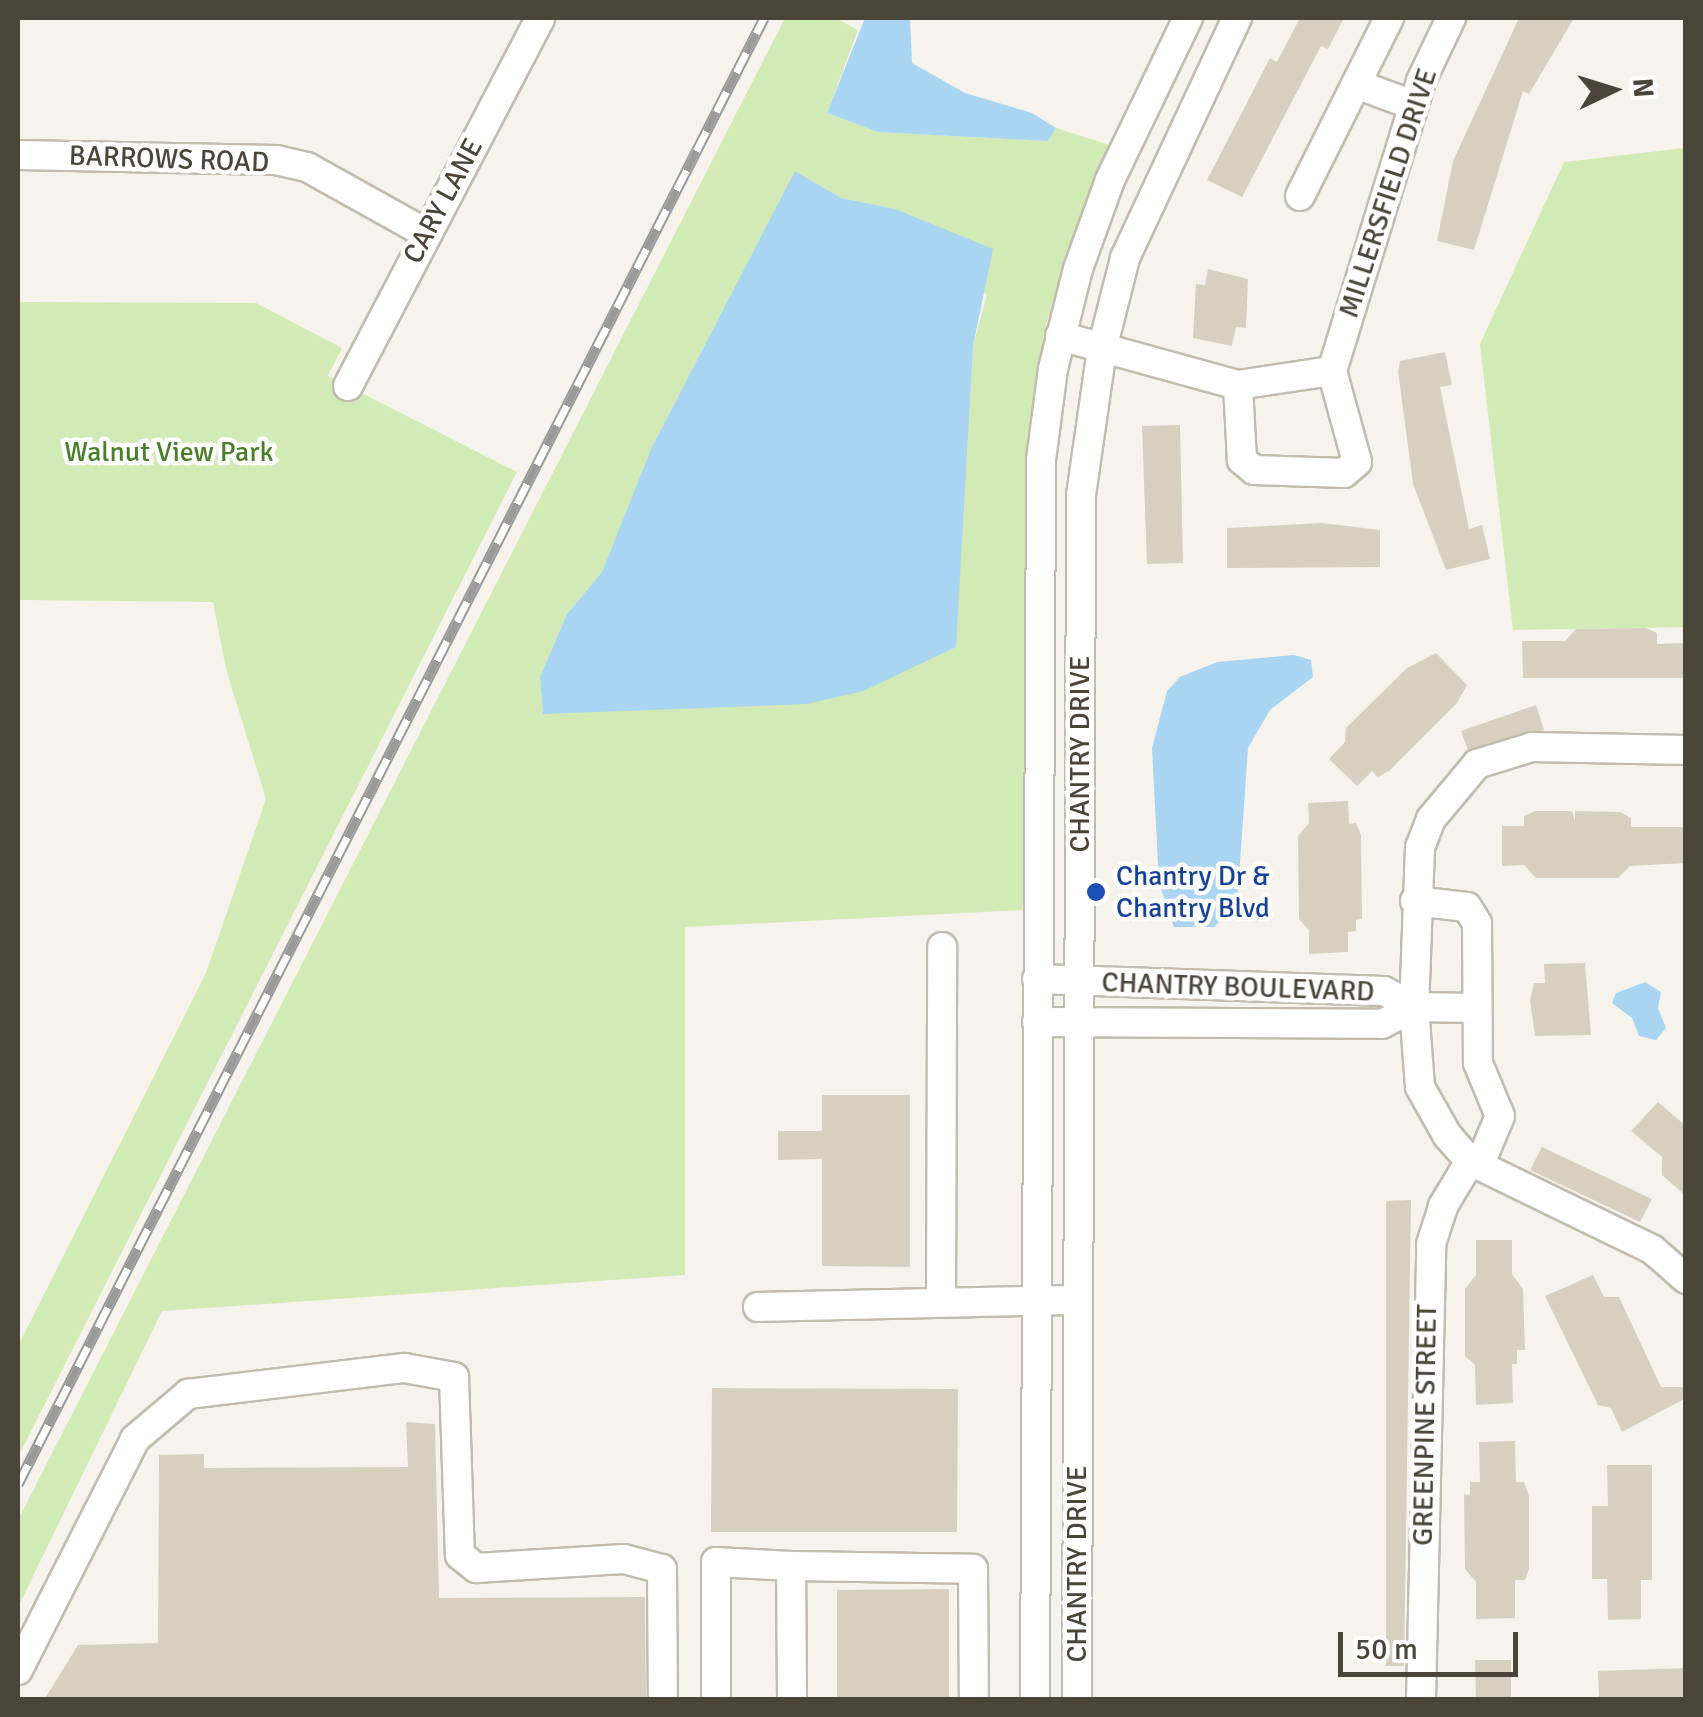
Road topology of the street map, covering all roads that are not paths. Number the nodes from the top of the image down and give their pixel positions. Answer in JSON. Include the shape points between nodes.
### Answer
{"nodes":[{"id":1,"x":540,"y":18,"type":"edge"},
{"id":2,"x":1188,"y":18,"type":"edge"},
{"id":3,"x":1238,"y":18,"type":"edge"},
{"id":4,"x":1389,"y":18,"type":"edge"},
{"id":5,"x":1451,"y":18,"type":"edge"},
{"id":6,"x":1356,"y":84,"type":"junction"},
{"id":7,"x":1414,"y":105,"type":"junction"},
{"id":8,"x":18,"y":155,"type":"edge"},
{"id":9,"x":1300,"y":196,"type":"dead end"},
{"id":10,"x":424,"y":232,"type":"junction"},
{"id":11,"x":1060,"y":336,"type":"junction"},
{"id":12,"x":1102,"y":348,"type":"junction"},
{"id":13,"x":1332,"y":371,"type":"junction"},
{"id":14,"x":1238,"y":385,"type":"junction"},
{"id":15,"x":348,"y":386,"type":"dead end"},
{"id":16,"x":1686,"y":750,"type":"edge"},
{"id":17,"x":1414,"y":901,"type":"junction"},
{"id":18,"x":942,"y":948,"type":"dead end"},
{"id":19,"x":1037,"y":979,"type":"junction"},
{"id":20,"x":1080,"y":982,"type":"junction"},
{"id":21,"x":1414,"y":1007,"type":"junction"},
{"id":22,"x":1477,"y":1008,"type":"junction"},
{"id":23,"x":1037,"y":1022,"type":"junction"},
{"id":24,"x":1080,"y":1024,"type":"junction"},
{"id":25,"x":1475,"y":1164,"type":"junction"},
{"id":26,"x":1686,"y":1279,"type":"edge"},
{"id":27,"x":1036,"y":1300,"type":"junction"},
{"id":28,"x":1078,"y":1300,"type":"junction"},
{"id":29,"x":940,"y":1302,"type":"junction"},
{"id":30,"x":758,"y":1307,"type":"dead end"},
{"id":31,"x":791,"y":1566,"type":"junction"},
{"id":32,"x":18,"y":1670,"type":"edge"},
{"id":33,"x":662,"y":1700,"type":"edge"},
{"id":34,"x":716,"y":1700,"type":"edge"},
{"id":35,"x":792,"y":1700,"type":"edge"},
{"id":36,"x":974,"y":1700,"type":"edge"},
{"id":37,"x":1035,"y":1700,"type":"edge"},
{"id":38,"x":1077,"y":1700,"type":"edge"},
{"id":39,"x":1420,"y":1700,"type":"edge"}],
"edges":[{"from":1,"to":10,"type":"street","name":"CARY LANE"},
{"from":2,"to":11,"type":"street","name":"CHANTRY DRIVE","via":[[1110,180]]},
{"from":3,"to":12,"type":"street","name":"CHANTRY DRIVE","via":[[1154,184],[1125,258]]},
{"from":4,"to":6,"type":"street"},
{"from":5,"to":7,"type":"street","name":"MILLERSFIELD DRIVE"},
{"from":6,"to":7,"type":"street"},
{"from":6,"to":9,"type":"street"},
{"from":7,"to":13,"type":"street","name":"MILLERSFIELD DRIVE"},
{"from":8,"to":10,"type":"street","name":"BARROWS ROAD","via":[[276,160],[307,167]]},
{"from":10,"to":15,"type":"street","name":"CARY LANE"},
{"from":11,"to":12,"type":"street"},
{"from":11,"to":19,"type":"street","name":"CHANTRY DRIVE","via":[[1037,515]]},
{"from":12,"to":14,"type":"street"},
{"from":12,"to":20,"type":"street","name":"CHANTRY DRIVE","via":[[1081,495]]},
{"from":13,"to":14,"type":"street"},
{"from":13,"to":14,"type":"street","via":[[1356,444],[1358,462],[1344,472],[1254,470],[1242,460]]},
{"from":16,"to":17,"type":"street","via":[[1532,747],[1477,764],[1431,820]]},
{"from":17,"to":21,"type":"street"},
{"from":17,"to":22,"type":"street","name":"GREENPINE STREET","via":[[1467,907],[1477,923]]},
{"from":18,"to":29,"type":"street"},
{"from":19,"to":20,"type":"street","name":"CHANTRY BOULEVARD"},
{"from":19,"to":23,"type":"street","name":"CHANTRY DRIVE"},
{"from":20,"to":21,"type":"street","name":"CHANTRY BOULEVARD","via":[[1384,991]]},
{"from":20,"to":24,"type":"street","name":"CHANTRY DRIVE"},
{"from":21,"to":22,"type":"street"},
{"from":21,"to":24,"type":"street","name":"CHANTRY BOULEVARD","via":[[1382,1024]]},
{"from":21,"to":25,"type":"street","via":[[1420,1086],[1446,1135]]},
{"from":22,"to":25,"type":"street","name":"GREENPINE STREET","via":[[1478,1062],[1500,1116]]},
{"from":23,"to":24,"type":"street","name":"CHANTRY BOULEVARD"},
{"from":23,"to":27,"type":"street","name":"CHANTRY DRIVE"},
{"from":24,"to":28,"type":"street","name":"CHANTRY DRIVE"},
{"from":25,"to":26,"type":"street","via":[[1653,1250]]},
{"from":25,"to":39,"type":"street","name":"GREENPINE STREET","via":[[1443,1206],[1430,1244]]},
{"from":27,"to":28,"type":"street"},
{"from":27,"to":29,"type":"street"},
{"from":27,"to":37,"type":"street","name":"CHANTRY DRIVE"},
{"from":28,"to":38,"type":"street","name":"CHANTRY DRIVE"},
{"from":29,"to":30,"type":"street"},
{"from":31,"to":34,"type":"street","via":[[716,1562]]},
{"from":31,"to":35,"type":"street"},
{"from":31,"to":36,"type":"street","via":[[973,1568]]},
{"from":32,"to":33,"type":"street","via":[[135,1440],[188,1394],[404,1368],[454,1377],[460,1555],[476,1568],[624,1559],[662,1569]]}]}
